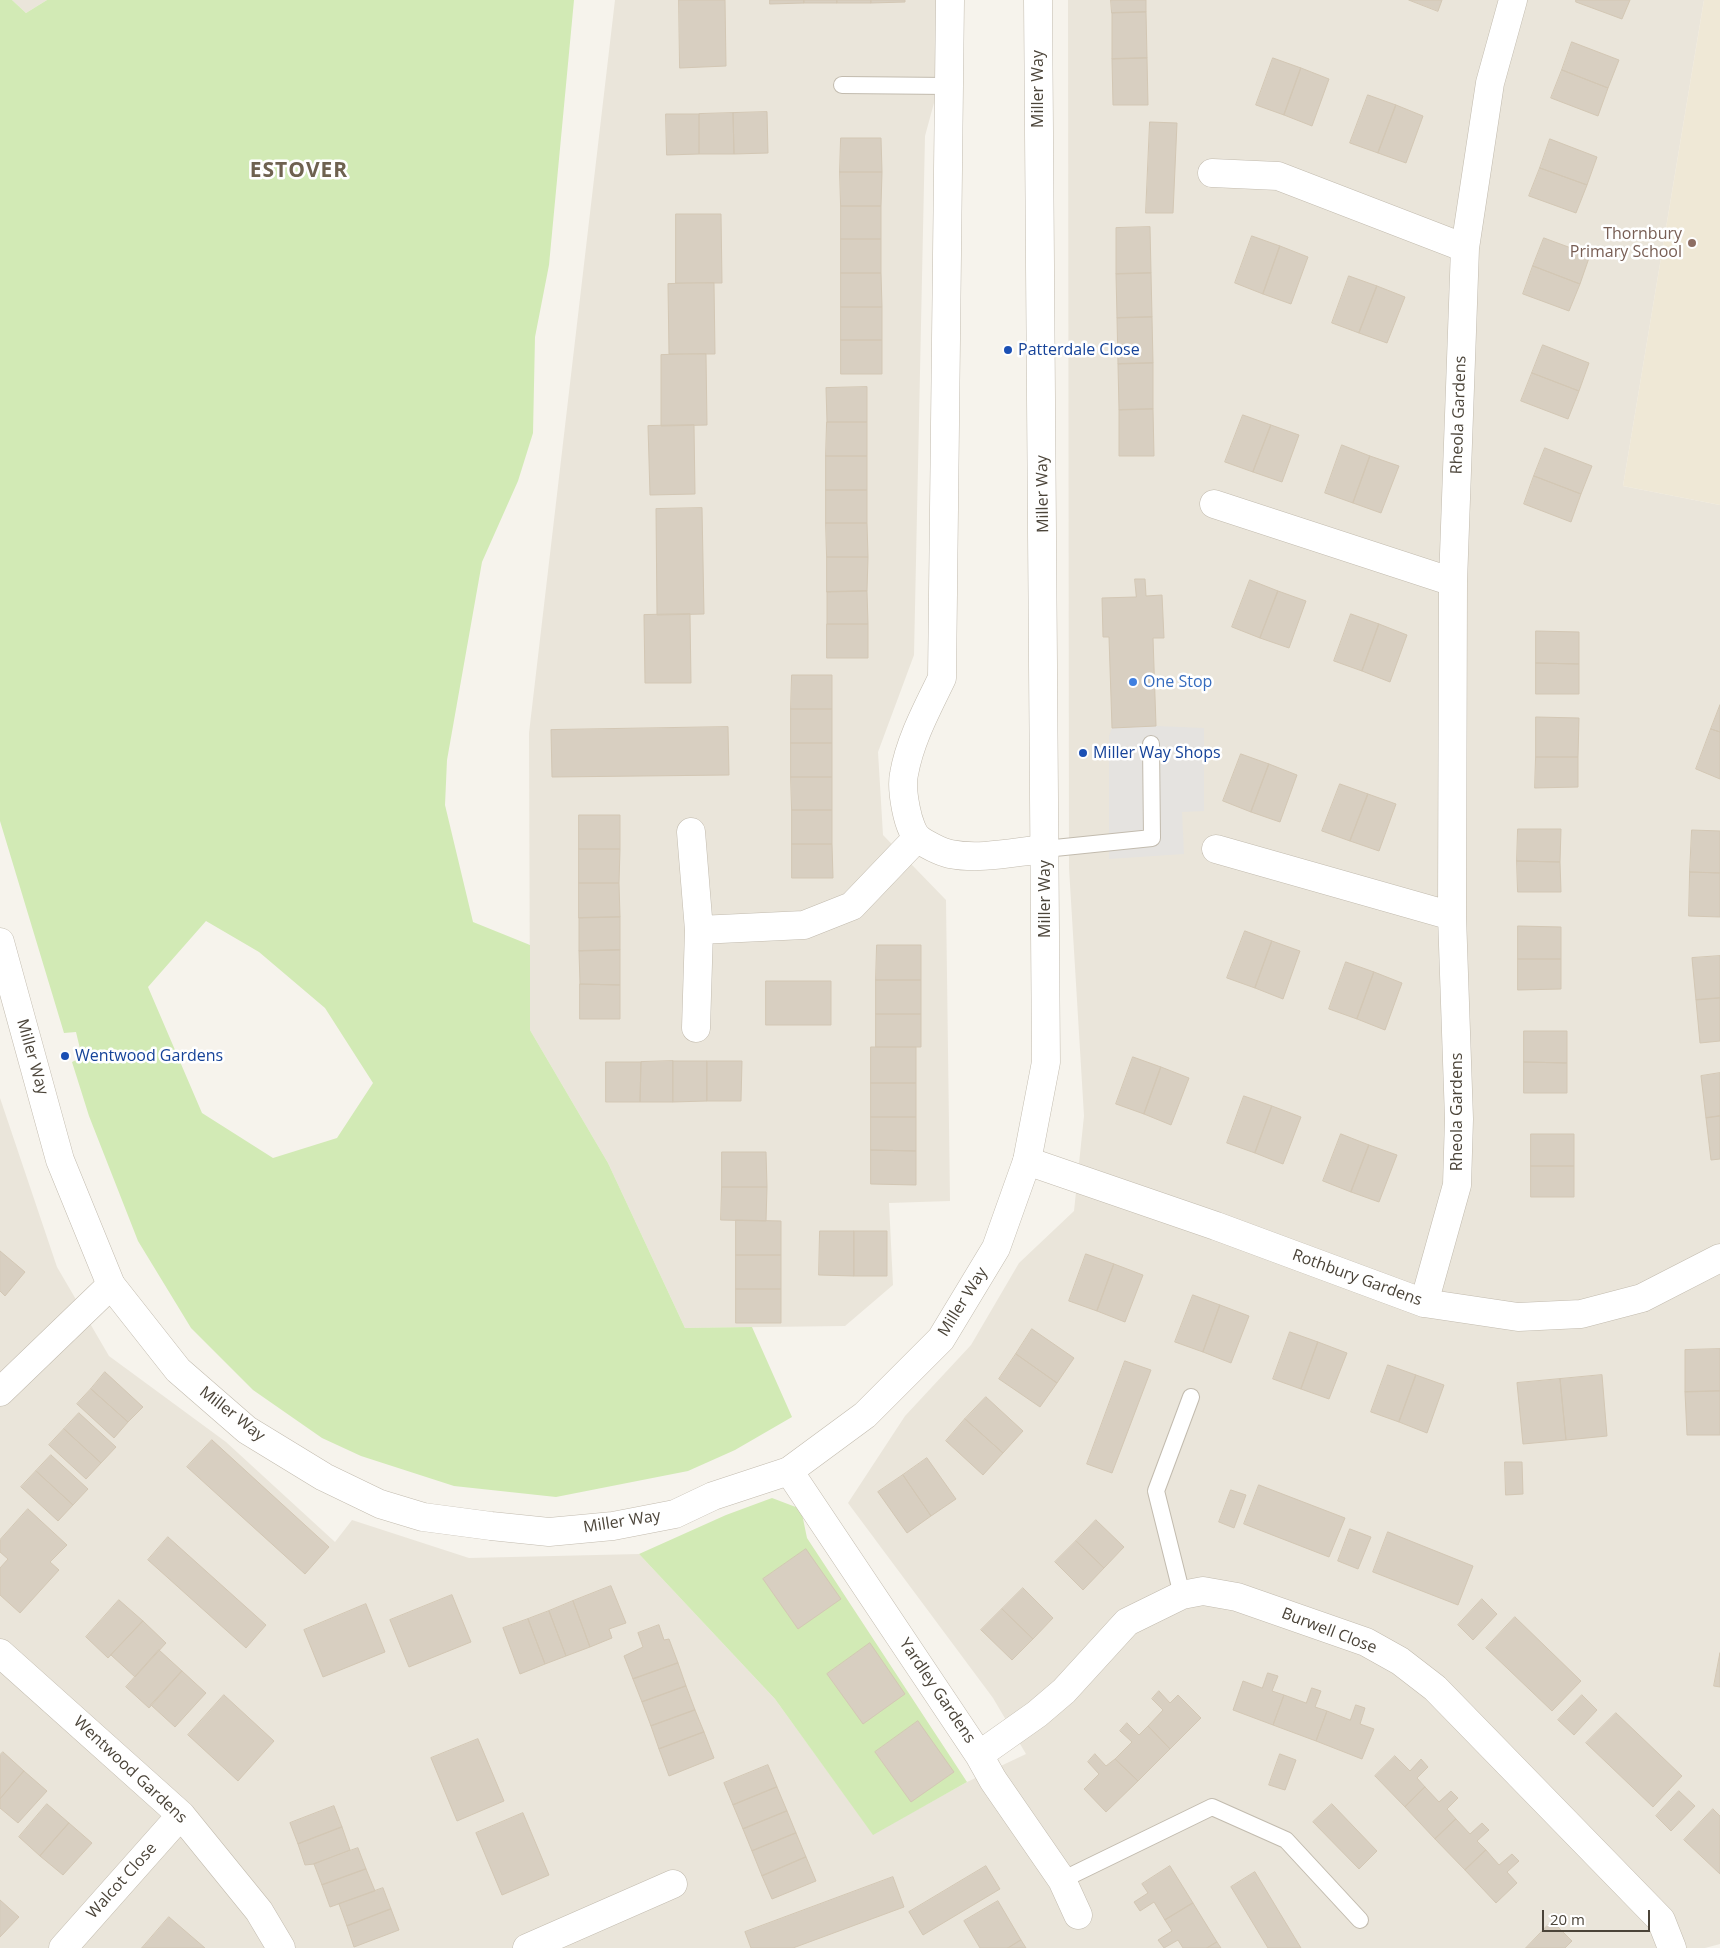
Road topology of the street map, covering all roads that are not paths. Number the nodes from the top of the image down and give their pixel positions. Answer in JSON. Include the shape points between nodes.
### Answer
{"nodes":[{"id":1,"x":950,"y":0,"type":"edge"},
{"id":2,"x":1038,"y":0,"type":"edge"},
{"id":3,"x":1513,"y":0,"type":"edge"},
{"id":4,"x":842,"y":85,"type":"dead end"},
{"id":5,"x":949,"y":86,"type":"junction"},
{"id":6,"x":1212,"y":173,"type":"dead end"},
{"id":7,"x":1465,"y":248,"type":"junction"},
{"id":8,"x":1214,"y":504,"type":"dead end"},
{"id":9,"x":1453,"y":582,"type":"junction"},
{"id":10,"x":1151,"y":744,"type":"dead end"},
{"id":11,"x":691,"y":832,"type":"dead end"},
{"id":12,"x":917,"y":838,"type":"junction"},
{"id":13,"x":1044,"y":849,"type":"junction"},
{"id":14,"x":1216,"y":849,"type":"dead end"},
{"id":15,"x":1452,"y":916,"type":"junction"},
{"id":16,"x":699,"y":930,"type":"junction"},
{"id":17,"x":0,"y":942,"type":"edge"},
{"id":18,"x":696,"y":1028,"type":"dead end"},
{"id":19,"x":1026,"y":1161,"type":"junction"},
{"id":20,"x":1720,"y":1258,"type":"edge"},
{"id":21,"x":110,"y":1285,"type":"junction"},
{"id":22,"x":1424,"y":1304,"type":"junction"},
{"id":23,"x":0,"y":1391,"type":"edge"},
{"id":24,"x":1191,"y":1397,"type":"dead end"},
{"id":25,"x":789,"y":1471,"type":"junction"},
{"id":26,"x":1182,"y":1595,"type":"junction"},
{"id":27,"x":0,"y":1653,"type":"edge"},
{"id":28,"x":979,"y":1755,"type":"junction"},
{"id":29,"x":181,"y":1815,"type":"junction"},
{"id":30,"x":1062,"y":1880,"type":"junction"},
{"id":31,"x":673,"y":1884,"type":"dead end"},
{"id":32,"x":1078,"y":1916,"type":"dead end"},
{"id":33,"x":1360,"y":1920,"type":"dead end"},
{"id":34,"x":63,"y":1948,"type":"edge"},
{"id":35,"x":281,"y":1948,"type":"edge"},
{"id":36,"x":527,"y":1948,"type":"edge"},
{"id":37,"x":1672,"y":1948,"type":"edge"}],
"edges":[{"from":1,"to":5,"type":"street"},
{"from":2,"to":13,"type":"street","name":"Miller Way"},
{"from":3,"to":7,"type":"street","name":"Rheola Gardens","via":[[1490,84]]},
{"from":4,"to":5,"type":"lane"},
{"from":5,"to":12,"type":"street","via":[[942,678],[918,729],[903,775],[907,817]]},
{"from":6,"to":7,"type":"street","via":[[1278,176]]},
{"from":7,"to":9,"type":"street","name":"Rheola Gardens"},
{"from":8,"to":9,"type":"street"},
{"from":9,"to":15,"type":"street","name":"Rheola Gardens"},
{"from":10,"to":13,"type":"lane","via":[[1152,838]]},
{"from":11,"to":16,"type":"street"},
{"from":12,"to":13,"type":"street","via":[[948,854],[990,855]]},
{"from":12,"to":16,"type":"street","via":[[852,906],[804,925]]},
{"from":13,"to":19,"type":"street","name":"Miller Way","via":[[1046,1062]]},
{"from":14,"to":15,"type":"street"},
{"from":15,"to":22,"type":"street","name":"Rheola Gardens","via":[[1459,1119],[1456,1185]]},
{"from":16,"to":18,"type":"street"},
{"from":17,"to":21,"type":"street","name":"Miller Way","via":[[60,1160]]},
{"from":19,"to":22,"type":"street","name":"Rothbury Gardens","via":[[1216,1226]]},
{"from":19,"to":25,"type":"street","name":"Miller Way","via":[[996,1248],[941,1340],[865,1415]]},
{"from":20,"to":22,"type":"street","name":"Rothbury Gardens","via":[[1642,1298],[1581,1314],[1518,1317]]},
{"from":21,"to":23,"type":"street"},
{"from":21,"to":25,"type":"street","name":"Miller Way","via":[[178,1370],[247,1430],[324,1477],[380,1504],[423,1517],[548,1532],[613,1526],[675,1514],[714,1496]]},
{"from":24,"to":26,"type":"lane","via":[[1156,1491]]},
{"from":25,"to":28,"type":"street","name":"Yardley Gardens"},
{"from":26,"to":28,"type":"street","name":"Burwell Close","via":[[1127,1622],[1064,1691]]},
{"from":26,"to":37,"type":"street","name":"Burwell Close","via":[[1203,1591],[1237,1597],[1366,1642],[1400,1661],[1435,1688],[1660,1920]]},
{"from":27,"to":29,"type":"street","name":"Wentwood Gardens"},
{"from":28,"to":30,"type":"street","name":"Yardley Gardens"},
{"from":29,"to":34,"type":"street","name":"Walcot Close"},
{"from":29,"to":35,"type":"street","name":"Wentwood Gardens","via":[[259,1912]]},
{"from":30,"to":32,"type":"street","name":"Yardley Gardens"},
{"from":30,"to":33,"type":"lane","via":[[1212,1808],[1286,1840]]},
{"from":31,"to":36,"type":"street"}]}
